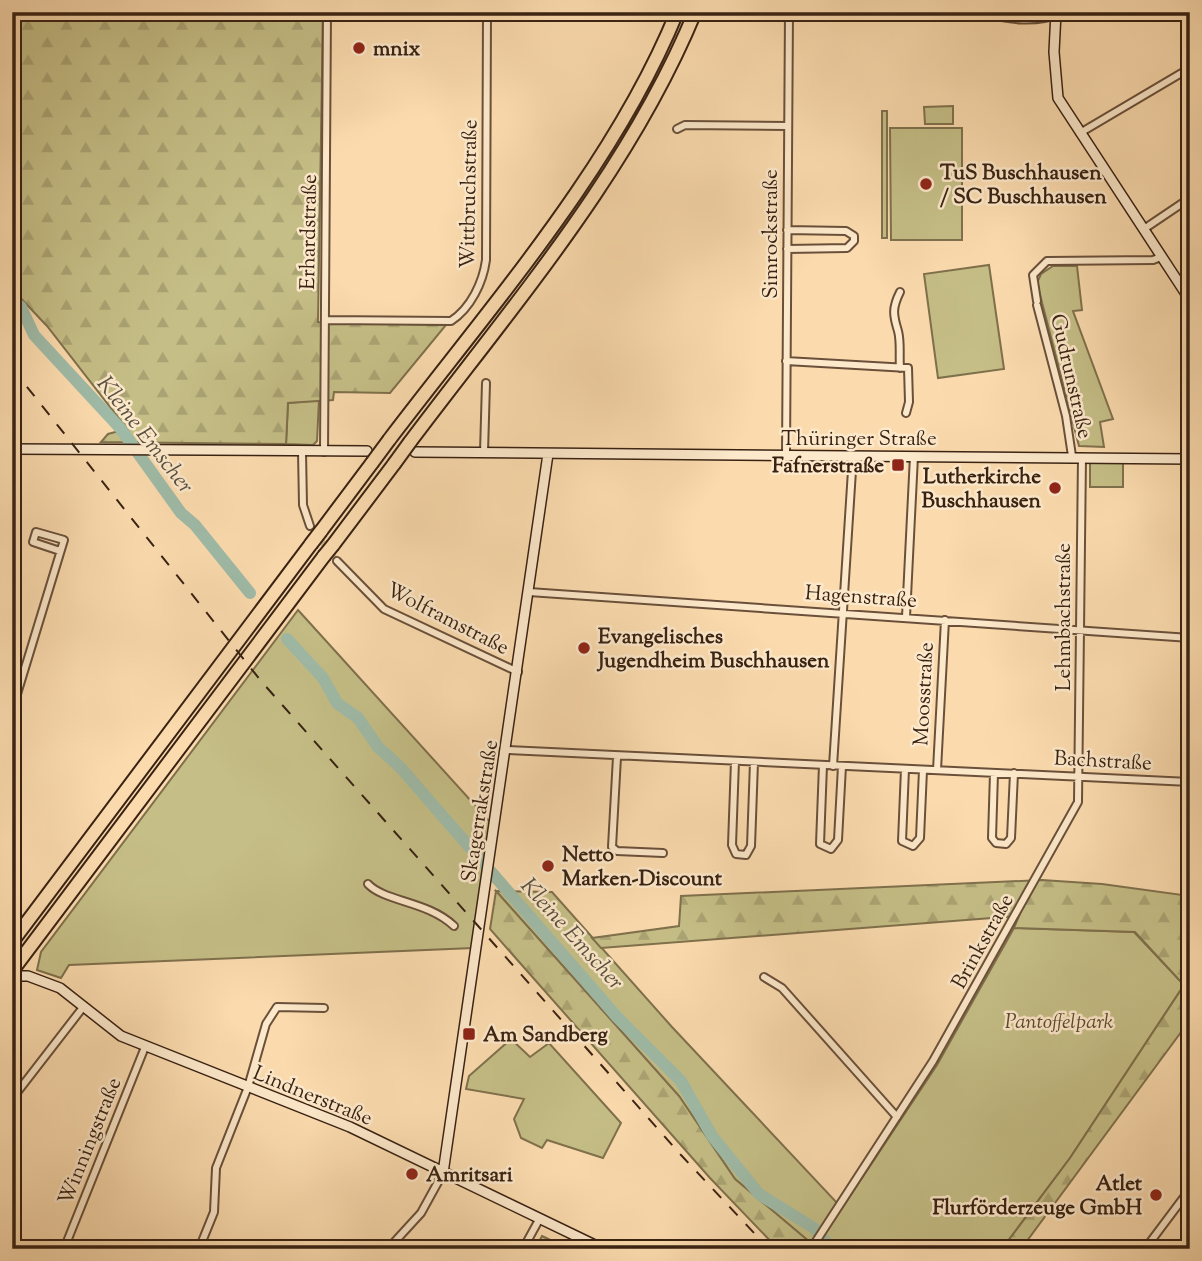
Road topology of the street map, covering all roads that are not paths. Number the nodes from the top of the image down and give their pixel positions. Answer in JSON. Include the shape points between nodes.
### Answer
{"nodes":[{"id":1,"x":22,"y":12,"type":"edge"},
{"id":2,"x":327,"y":12,"type":"edge"},
{"id":3,"x":487,"y":12,"type":"edge"},
{"id":4,"x":677,"y":12,"type":"edge"},
{"id":5,"x":695,"y":12,"type":"edge"},
{"id":6,"x":789,"y":12,"type":"edge"},
{"id":7,"x":978,"y":12,"type":"edge"},
{"id":8,"x":1066,"y":12,"type":"edge"},
{"id":9,"x":12,"y":13,"type":"edge"},
{"id":10,"x":1055,"y":14,"type":"edge"},
{"id":11,"x":1190,"y":68,"type":"edge"},
{"id":12,"x":788,"y":126,"type":"junction"},
{"id":13,"x":677,"y":128,"type":"dead end"},
{"id":14,"x":1080,"y":134,"type":"junction"},
{"id":15,"x":1190,"y":198,"type":"edge"},
{"id":16,"x":1144,"y":229,"type":"junction"},
{"id":17,"x":787,"y":230,"type":"junction"},
{"id":18,"x":787,"y":248,"type":"junction"},
{"id":19,"x":1161,"y":257,"type":"junction"},
{"id":20,"x":900,"y":292,"type":"dead end"},
{"id":21,"x":1190,"y":300,"type":"edge"},
{"id":22,"x":324,"y":320,"type":"junction"},
{"id":23,"x":786,"y":361,"type":"junction"},
{"id":24,"x":900,"y":368,"type":"junction"},
{"id":25,"x":486,"y":383,"type":"dead end"},
{"id":26,"x":906,"y":413,"type":"dead end"},
{"id":27,"x":412,"y":447,"type":"junction"},
{"id":28,"x":12,"y":449,"type":"edge"},
{"id":29,"x":302,"y":452,"type":"junction"},
{"id":30,"x":324,"y":452,"type":"junction"},
{"id":31,"x":484,"y":452,"type":"junction"},
{"id":32,"x":548,"y":454,"type":"junction"},
{"id":33,"x":786,"y":455,"type":"junction"},
{"id":34,"x":853,"y":455,"type":"junction"},
{"id":35,"x":914,"y":456,"type":"junction"},
{"id":36,"x":1077,"y":456,"type":"junction"},
{"id":37,"x":369,"y":457,"type":"junction"},
{"id":38,"x":1190,"y":459,"type":"edge"},
{"id":39,"x":315,"y":529,"type":"junction"},
{"id":40,"x":61,"y":551,"type":"junction"},
{"id":41,"x":337,"y":561,"type":"tunnel mouth"},
{"id":42,"x":529,"y":592,"type":"junction"},
{"id":43,"x":841,"y":612,"type":"junction"},
{"id":44,"x":906,"y":617,"type":"junction"},
{"id":45,"x":945,"y":620,"type":"junction"},
{"id":46,"x":1082,"y":629,"type":"junction"},
{"id":47,"x":1190,"y":638,"type":"edge"},
{"id":48,"x":518,"y":672,"type":"junction"},
{"id":49,"x":13,"y":704,"type":"edge"},
{"id":50,"x":506,"y":750,"type":"junction"},
{"id":51,"x":617,"y":757,"type":"junction"},
{"id":52,"x":735,"y":761,"type":"junction"},
{"id":53,"x":754,"y":762,"type":"junction"},
{"id":54,"x":823,"y":765,"type":"junction"},
{"id":55,"x":833,"y":766,"type":"junction"},
{"id":56,"x":842,"y":766,"type":"junction"},
{"id":57,"x":905,"y":769,"type":"junction"},
{"id":58,"x":923,"y":770,"type":"junction"},
{"id":59,"x":937,"y":770,"type":"junction"},
{"id":60,"x":995,"y":773,"type":"junction"},
{"id":61,"x":1014,"y":774,"type":"junction"},
{"id":62,"x":1080,"y":777,"type":"junction"},
{"id":63,"x":1190,"y":782,"type":"edge"},
{"id":64,"x":663,"y":853,"type":"dead end"},
{"id":65,"x":368,"y":884,"type":"dead end"},
{"id":66,"x":454,"y":926,"type":"dead end"},
{"id":67,"x":12,"y":942,"type":"edge"},
{"id":68,"x":12,"y":973,"type":"edge"},
{"id":69,"x":764,"y":977,"type":"dead end"},
{"id":70,"x":84,"y":1006,"type":"junction"},
{"id":71,"x":324,"y":1008,"type":"dead end"},
{"id":72,"x":145,"y":1047,"type":"junction"},
{"id":73,"x":248,"y":1087,"type":"junction"},
{"id":74,"x":12,"y":1099,"type":"edge"},
{"id":75,"x":897,"y":1117,"type":"junction"},
{"id":76,"x":443,"y":1173,"type":"junction"},
{"id":77,"x":1190,"y":1189,"type":"edge"},
{"id":78,"x":540,"y":1218,"type":"junction"},
{"id":79,"x":64,"y":1249,"type":"edge"},
{"id":80,"x":199,"y":1249,"type":"edge"},
{"id":81,"x":388,"y":1249,"type":"edge"},
{"id":82,"x":523,"y":1249,"type":"edge"},
{"id":83,"x":603,"y":1249,"type":"edge"},
{"id":84,"x":811,"y":1249,"type":"edge"},
{"id":85,"x":1145,"y":1249,"type":"edge"}],
"edges":[{"from":1,"to":9,"type":"street"},
{"from":2,"to":22,"type":"street","name":"Erhardstraße"},
{"from":3,"to":22,"type":"street","name":"Wittbruchstraße","via":[[483,280],[460,316],[451,321]]},
{"from":4,"to":37,"type":"highway","bridge":true,"via":[[642,86],[601,156],[389,440]]},
{"from":5,"to":27,"type":"highway","via":[[661,87],[613,169]]},
{"from":6,"to":12,"type":"street","name":"Simrockstraße"},
{"from":7,"to":10,"type":"street","via":[[1020,22]]},
{"from":8,"to":10,"type":"street"},
{"from":10,"to":14,"type":"street","via":[[1056,89]]},
{"from":11,"to":14,"type":"street"},
{"from":12,"to":13,"type":"street"},
{"from":12,"to":17,"type":"street","name":"Simrockstraße"},
{"from":14,"to":16,"type":"street"},
{"from":15,"to":16,"type":"street"},
{"from":16,"to":19,"type":"street"},
{"from":17,"to":18,"type":"street","name":"Simrockstraße"},
{"from":17,"to":18,"type":"street","via":[[846,231],[854,241],[847,248]]},
{"from":18,"to":23,"type":"street","name":"Simrockstraße"},
{"from":19,"to":21,"type":"street"},
{"from":19,"to":36,"type":"street","name":"Gudrunstraße","via":[[1047,261],[1033,275]]},
{"from":20,"to":24,"type":"street","via":[[893,306],[893,321],[899,333]]},
{"from":22,"to":30,"type":"street","name":"Erhardstraße"},
{"from":23,"to":24,"type":"street"},
{"from":23,"to":33,"type":"street","name":"Simrockstraße"},
{"from":24,"to":26,"type":"street","via":[[908,368]]},
{"from":25,"to":31,"type":"street"},
{"from":27,"to":31,"type":"street","name":"Thüringer Straße"},
{"from":27,"to":68,"type":"highway","bridge":true,"via":[[324,556]]},
{"from":28,"to":29,"type":"street"},
{"from":29,"to":30,"type":"street"},
{"from":29,"to":39,"type":"street","via":[[303,505]]},
{"from":30,"to":37,"type":"street"},
{"from":31,"to":32,"type":"street","name":"Thüringer Straße"},
{"from":32,"to":33,"type":"street","name":"Thüringer Straße"},
{"from":32,"to":42,"type":"street","name":"Skagerrakstraße"},
{"from":33,"to":34,"type":"street","name":"Thüringer Straße"},
{"from":34,"to":35,"type":"street","name":"Thüringer Straße"},
{"from":34,"to":43,"type":"street"},
{"from":35,"to":36,"type":"street","name":"Thüringer Straße"},
{"from":35,"to":44,"type":"street"},
{"from":36,"to":38,"type":"street","name":"Thüringer Straße"},
{"from":36,"to":46,"type":"street","name":"Lehmbachstraße"},
{"from":37,"to":39,"type":"highway"},
{"from":39,"to":67,"type":"highway","bridge":true,"via":[[311,544]]},
{"from":40,"to":40,"type":"street","via":[[64,540],[36,532],[33,542]]},
{"from":40,"to":49,"type":"street"},
{"from":41,"to":48,"type":"street","name":"Wolframstraße","via":[[383,609]]},
{"from":42,"to":43,"type":"street","name":"Hagenstraße"},
{"from":42,"to":48,"type":"street","name":"Skagerrakstraße"},
{"from":43,"to":44,"type":"street","name":"Hagenstraße"},
{"from":43,"to":55,"type":"street"},
{"from":44,"to":45,"type":"street","name":"Hagenstraße"},
{"from":45,"to":46,"type":"street","name":"Hagenstraße"},
{"from":45,"to":59,"type":"street","name":"Moosstraße"},
{"from":46,"to":47,"type":"street","name":"Hagenstraße"},
{"from":46,"to":62,"type":"street","name":"Lehmbachstraße"},
{"from":48,"to":50,"type":"street","name":"Skagerrakstraße"},
{"from":50,"to":51,"type":"street","name":"Bachstraße"},
{"from":50,"to":76,"type":"street","name":"Skagerrakstraße"},
{"from":51,"to":52,"type":"street","name":"Bachstraße"},
{"from":51,"to":64,"type":"street","via":[[612,847]]},
{"from":52,"to":53,"type":"street","name":"Bachstraße"},
{"from":52,"to":53,"type":"street","via":[[732,845],[736,854],[746,855],[751,846]]},
{"from":53,"to":54,"type":"street","name":"Bachstraße"},
{"from":54,"to":55,"type":"street","name":"Bachstraße"},
{"from":54,"to":56,"type":"street","via":[[820,844],[831,849],[838,840]]},
{"from":55,"to":56,"type":"street","name":"Bachstraße"},
{"from":56,"to":57,"type":"street","name":"Bachstraße"},
{"from":57,"to":58,"type":"street","name":"Bachstraße"},
{"from":57,"to":58,"type":"street","via":[[902,841],[910,846],[920,838]]},
{"from":58,"to":59,"type":"street","name":"Bachstraße"},
{"from":59,"to":60,"type":"street","name":"Bachstraße"},
{"from":60,"to":61,"type":"street","name":"Bachstraße"},
{"from":60,"to":61,"type":"street","via":[[992,838],[1006,844],[1011,838]]},
{"from":61,"to":62,"type":"street","name":"Bachstraße"},
{"from":62,"to":63,"type":"street","name":"Bachstraße"},
{"from":62,"to":75,"type":"street","name":"Brinkstraße","via":[[1080,797],[1073,813]]},
{"from":65,"to":66,"type":"street","via":[[435,910]]},
{"from":68,"to":70,"type":"street","name":"Lindnerstraße","via":[[60,988]]},
{"from":69,"to":75,"type":"street","via":[[782,988]]},
{"from":70,"to":72,"type":"street","name":"Lindnerstraße","via":[[117,1033]]},
{"from":70,"to":74,"type":"street"},
{"from":71,"to":73,"type":"street","via":[[277,1007],[266,1024]]},
{"from":72,"to":73,"type":"street","name":"Lindnerstraße"},
{"from":72,"to":79,"type":"street","name":"Winningstraße"},
{"from":73,"to":76,"type":"street","name":"Lindnerstraße"},
{"from":73,"to":80,"type":"street","via":[[216,1168],[214,1212]]},
{"from":75,"to":84,"type":"street","name":"Brinkstraße"},
{"from":76,"to":78,"type":"street","name":"Lindnerstraße"},
{"from":76,"to":81,"type":"street","via":[[421,1213]]},
{"from":77,"to":85,"type":"street"},
{"from":78,"to":82,"type":"street"},
{"from":78,"to":83,"type":"street","name":"Lindnerstraße"}]}
